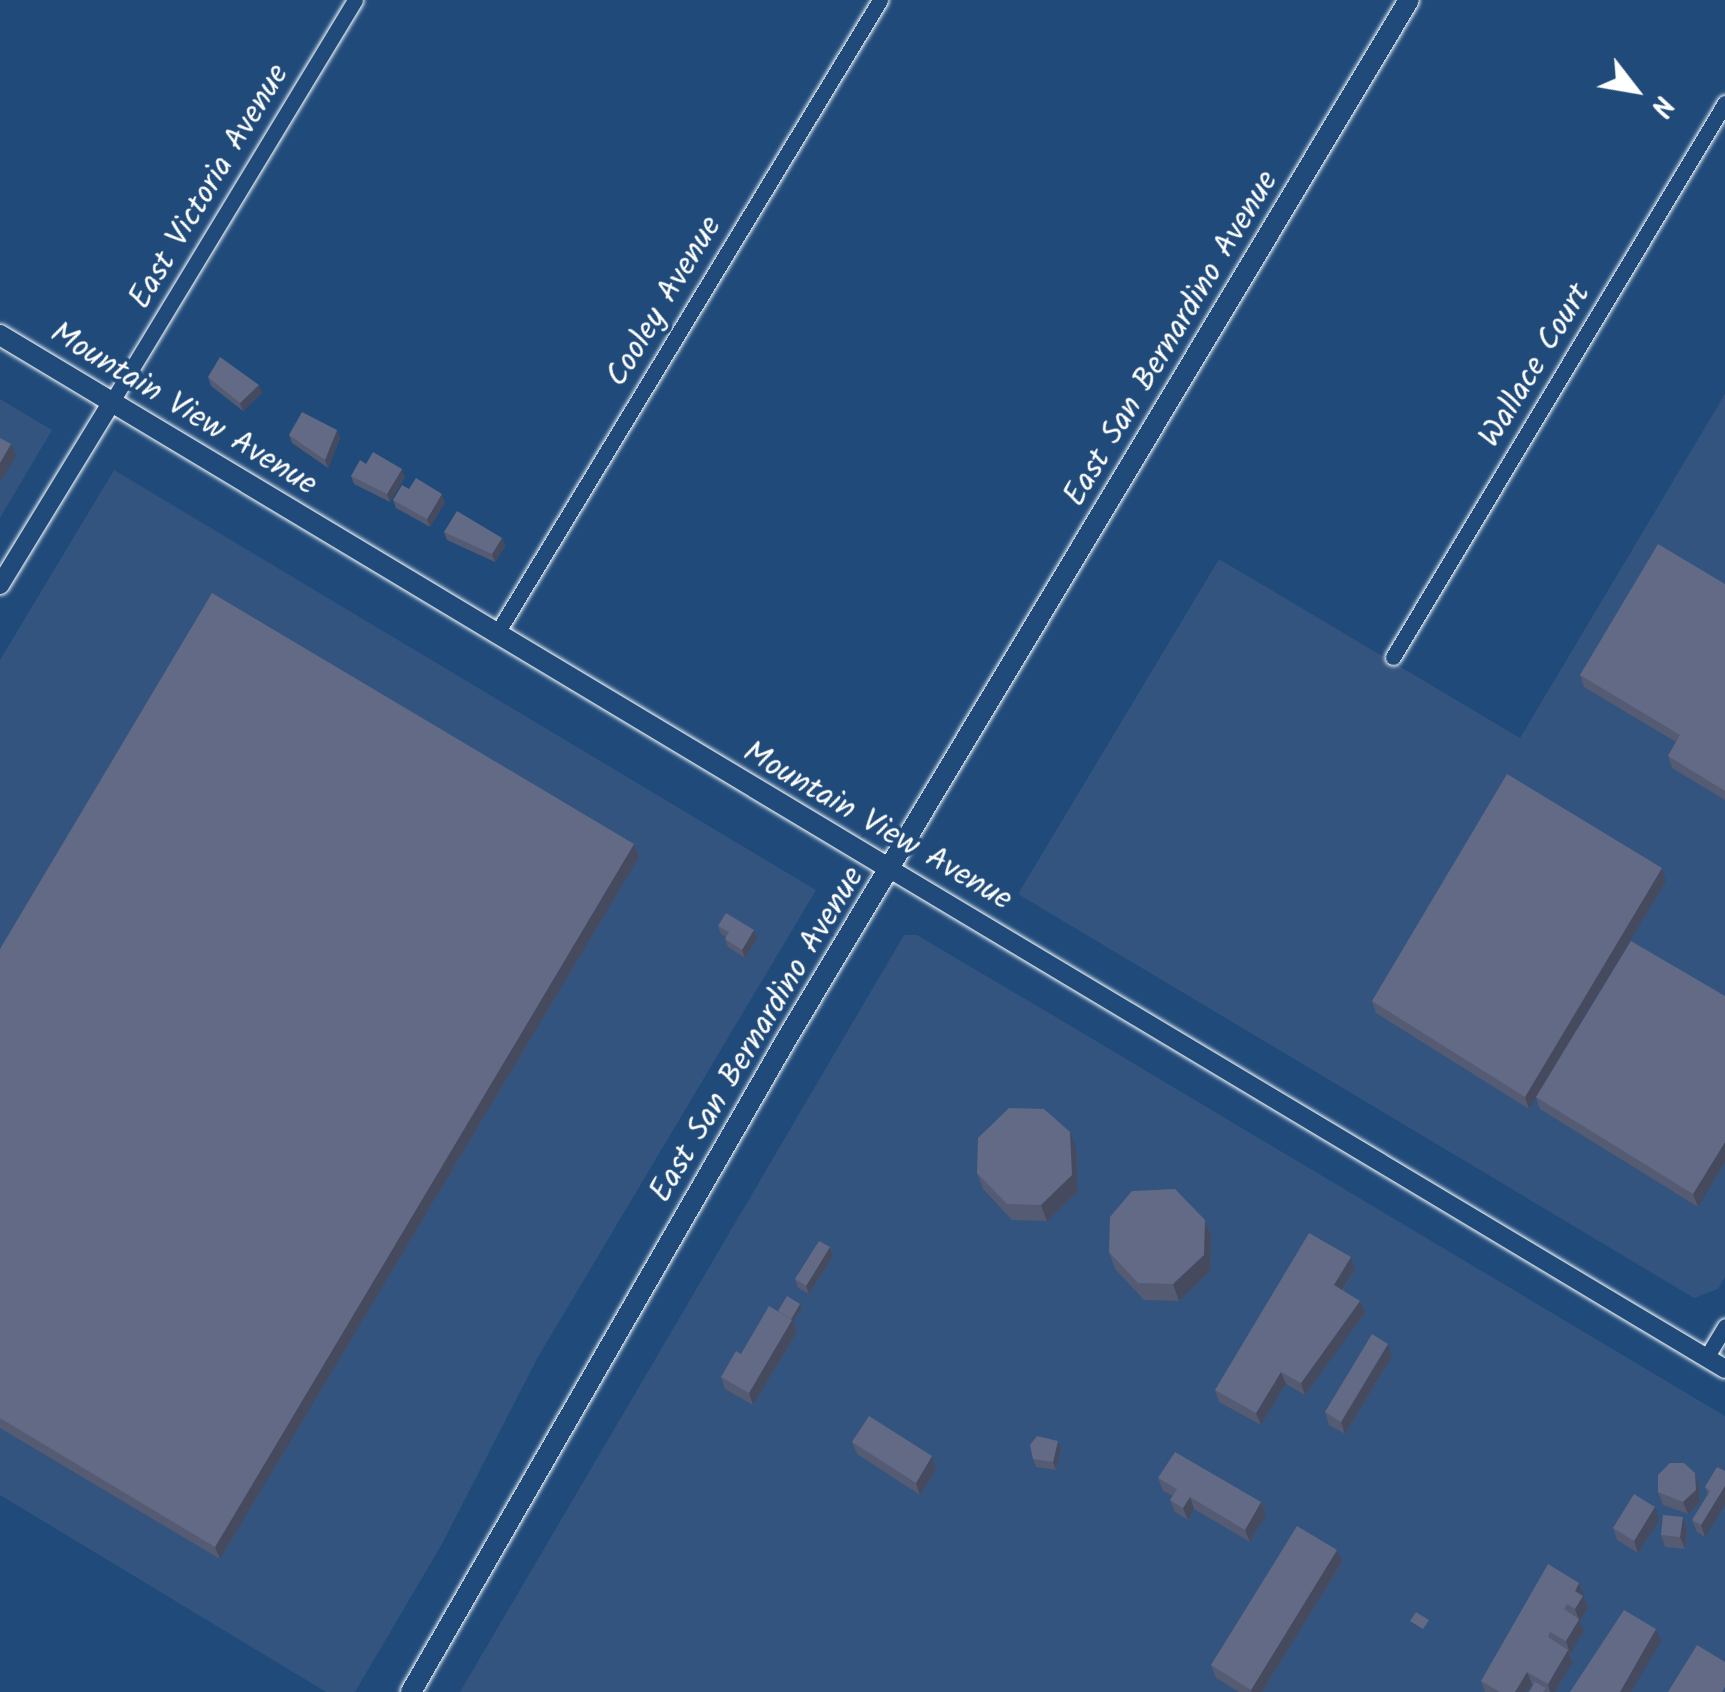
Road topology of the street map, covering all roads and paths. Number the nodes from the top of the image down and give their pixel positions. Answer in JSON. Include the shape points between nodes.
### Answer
{"nodes":[{"id":1,"x":355,"y":0,"type":"edge"},
{"id":2,"x":880,"y":0,"type":"edge"},
{"id":3,"x":1409,"y":0,"type":"edge"},
{"id":4,"x":1725,"y":103,"type":"edge"},
{"id":5,"x":0,"y":335,"type":"edge"},
{"id":6,"x":111,"y":402,"type":"junction"},
{"id":7,"x":0,"y":585,"type":"edge"},
{"id":8,"x":497,"y":633,"type":"junction"},
{"id":9,"x":1394,"y":657,"type":"dead end"},
{"id":10,"x":890,"y":870,"type":"junction"},
{"id":11,"x":1725,"y":1326,"type":"edge"},
{"id":12,"x":1706,"y":1358,"type":"junction"},
{"id":13,"x":1725,"y":1369,"type":"edge"},
{"id":14,"x":411,"y":1692,"type":"edge"}],
"edges":[{"from":1,"to":6,"type":"street","name":"East Victoria Avenue"},
{"from":2,"to":8,"type":"street","name":"Cooley Avenue"},
{"from":3,"to":10,"type":"main road","name":"East San Bernardino Avenue"},
{"from":4,"to":9,"type":"street","name":"Wallace Court"},
{"from":5,"to":6,"type":"main road","name":"Mountain View Avenue"},
{"from":6,"to":7,"type":"street"},
{"from":6,"to":8,"type":"main road","name":"Mountain View Avenue"},
{"from":8,"to":10,"type":"main road","name":"Mountain View Avenue"},
{"from":10,"to":12,"type":"street","name":"Mountain View Avenue"},
{"from":10,"to":14,"type":"main road","name":"East San Bernardino Avenue"},
{"from":11,"to":12,"type":"street"},
{"from":12,"to":13,"type":"street","name":"Mountain View Avenue"}]}
